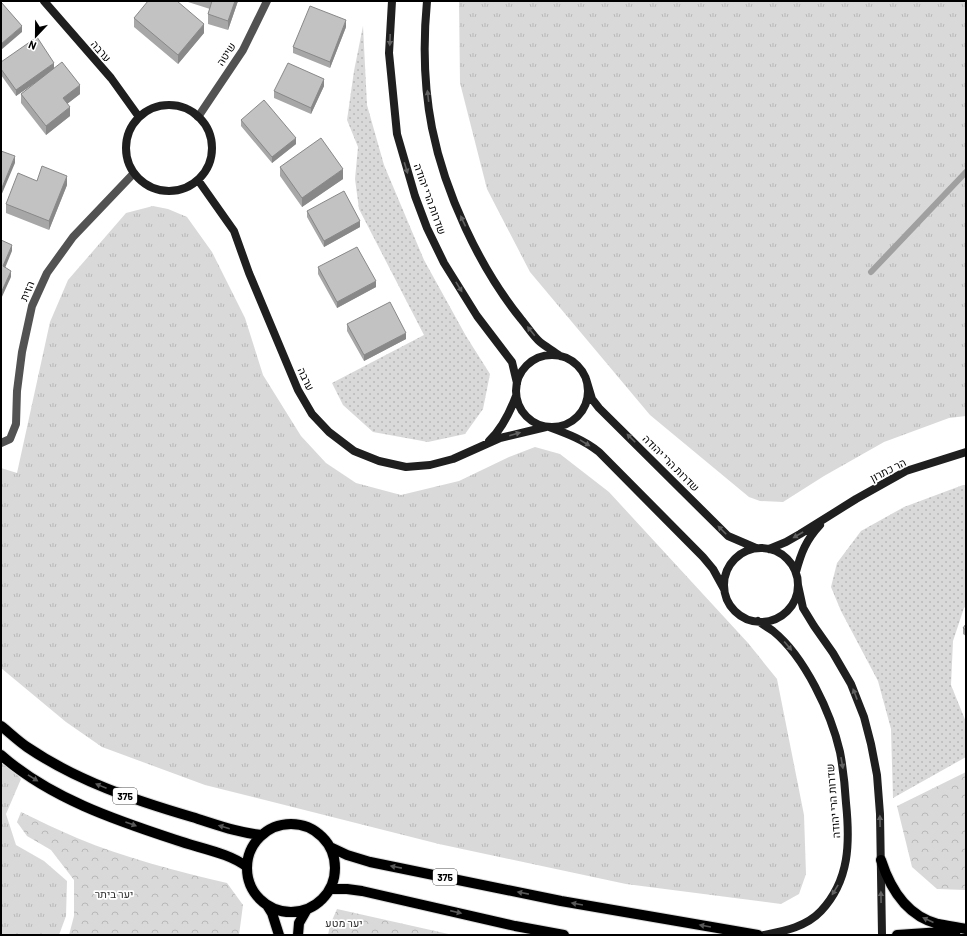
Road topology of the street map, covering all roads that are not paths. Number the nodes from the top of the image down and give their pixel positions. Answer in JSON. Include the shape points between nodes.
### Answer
{"nodes":[{"id":1,"x":44,"y":1,"type":"edge"},
{"id":2,"x":267,"y":1,"type":"edge"},
{"id":3,"x":392,"y":1,"type":"edge"},
{"id":4,"x":427,"y":1,"type":"edge"},
{"id":5,"x":198,"y":116,"type":"junction"},
{"id":6,"x":139,"y":117,"type":"junction"},
{"id":7,"x":134,"y":173,"type":"junction"},
{"id":8,"x":198,"y":180,"type":"junction"},
{"id":9,"x":560,"y":356,"type":"junction"},
{"id":10,"x":586,"y":379,"type":"junction"},
{"id":11,"x":517,"y":383,"type":"junction"},
{"id":12,"x":516,"y":396,"type":"junction"},
{"id":13,"x":548,"y":427,"type":"junction"},
{"id":14,"x":1,"y":443,"type":"edge"},
{"id":15,"x":484,"y":446,"type":"junction"},
{"id":16,"x":966,"y":452,"type":"edge"},
{"id":17,"x":826,"y":519,"type":"junction"},
{"id":18,"x":756,"y":548,"type":"junction"},
{"id":19,"x":769,"y":549,"type":"junction"},
{"id":20,"x":796,"y":572,"type":"junction"},
{"id":21,"x":798,"y":585,"type":"junction"},
{"id":22,"x":724,"y":589,"type":"junction"},
{"id":23,"x":758,"y":621,"type":"junction"},
{"id":24,"x":1,"y":726,"type":"edge"},
{"id":25,"x":1,"y":755,"type":"edge"},
{"id":26,"x":262,"y":835,"type":"junction"},
{"id":27,"x":330,"y":847,"type":"junction"},
{"id":28,"x":881,"y":860,"type":"junction"},
{"id":29,"x":247,"y":867,"type":"junction"},
{"id":30,"x":330,"y":889,"type":"junction"},
{"id":31,"x":267,"y":905,"type":"junction"},
{"id":32,"x":306,"y":909,"type":"junction"},
{"id":33,"x":966,"y":930,"type":"edge"},
{"id":34,"x":279,"y":935,"type":"edge"},
{"id":35,"x":298,"y":935,"type":"edge"},
{"id":36,"x":564,"y":935,"type":"edge"},
{"id":37,"x":758,"y":935,"type":"edge"},
{"id":38,"x":764,"y":935,"type":"edge"},
{"id":39,"x":882,"y":935,"type":"edge"},
{"id":40,"x":897,"y":935,"type":"edge"}],
"edges":[{"from":1,"to":6,"type":"street","name":"ערבה","via":[[111,78]]},
{"from":2,"to":5,"type":"street","name":"שיטה","via":[[243,50]]},
{"from":3,"to":11,"type":"street","name":"שדרות הרי יהודה","one_way":true,"via":[[389,53],[397,134],[415,196],[444,263],[477,316],[512,362]]},
{"from":9,"to":4,"type":"street","name":"שדרות הרי יהודה","one_way":true,"via":[[540,342],[496,285],[460,214],[449,185],[432,128],[425,52]]},
{"from":5,"to":6,"type":"street","via":[[188,109],[175,105],[162,105],[150,109]]},
{"from":5,"to":8,"type":"street","via":[[207,128],[212,148],[207,169]]},
{"from":6,"to":7,"type":"street","via":[[127,138],[127,156]]},
{"from":7,"to":8,"type":"street","via":[[145,183],[158,189],[172,191]]},
{"from":7,"to":14,"type":"street","name":"הזית","via":[[73,237],[47,273],[32,306],[22,352],[16,424],[10,439]]},
{"from":8,"to":15,"type":"street","name":"ערבה","via":[[234,231],[249,274],[298,390],[312,414],[329,432],[354,451],[379,461],[406,466],[430,465]]},
{"from":9,"to":10,"type":"street","via":[[572,361],[581,369]]},
{"from":9,"to":11,"type":"street","via":[[548,355],[530,362]]},
{"from":10,"to":13,"type":"street","via":[[589,391],[580,415],[562,426]]},
{"from":18,"to":10,"type":"street","name":"שדרות הרי יהודה","one_way":true,"via":[[728,536],[599,408],[592,399]]},
{"from":11,"to":12,"type":"street"},
{"from":12,"to":13,"type":"street","via":[[519,407],[527,417],[537,425]]},
{"from":12,"to":15,"type":"street","name":"ערבה","via":[[503,423]]},
{"from":15,"to":13,"type":"street","name":"ערבה","one_way":true,"via":[[500,438]]},
{"from":13,"to":22,"type":"street","one_way":true,"via":[[572,435],[599,452],[703,557]]},
{"from":16,"to":17,"type":"street","name":"הר כתרון","via":[[906,471]]},
{"from":17,"to":19,"type":"street","name":"הר כתרון","one_way":true},
{"from":17,"to":20,"type":"street","name":"הר כתרון","via":[[811,535],[801,554]]},
{"from":18,"to":19,"type":"street"},
{"from":18,"to":22,"type":"street","via":[[739,555],[730,564],[725,576]]},
{"from":19,"to":20,"type":"street","via":[[781,553]]},
{"from":20,"to":21,"type":"street"},
{"from":21,"to":23,"type":"street","via":[[796,597],[790,608],[771,620]]},
{"from":28,"to":21,"type":"street","one_way":true,"via":[[877,774],[864,717],[851,684],[804,608]]},
{"from":22,"to":23,"type":"street","via":[[735,611],[746,618]]},
{"from":23,"to":38,"type":"street","name":"שדרות הרי יהודה","one_way":true,"via":[[788,646],[821,698],[840,751],[848,815],[848,855],[845,870],[830,900],[809,921]]},
{"from":26,"to":24,"type":"main road","number":"375","one_way":true,"via":[[165,809],[96,784],[26,746]]},
{"from":25,"to":29,"type":"main road","number":"375","one_way":true,"via":[[30,776],[82,805],[230,858]]},
{"from":26,"to":27,"type":"main road","number":"375","via":[[281,825],[296,824],[316,832]]},
{"from":26,"to":29,"type":"main road","number":"375","via":[[253,846]]},
{"from":27,"to":30,"type":"main road","number":"375","via":[[336,868]]},
{"from":37,"to":27,"type":"main road","number":"375","one_way":true,"via":[[561,901],[377,864]]},
{"from":33,"to":28,"type":"main road","one_way":true,"via":[[938,924],[909,908],[895,892]]},
{"from":39,"to":28,"type":"street","one_way":true},
{"from":29,"to":31,"type":"main road","number":"375","via":[[252,888]]},
{"from":30,"to":32,"type":"main road","number":"375","via":[[316,905]]},
{"from":30,"to":36,"type":"main road","one_way":true,"via":[[362,891]]},
{"from":31,"to":32,"type":"main road","number":"375","via":[[288,912]]},
{"from":31,"to":34,"type":"main road","via":[[272,912]]},
{"from":32,"to":35,"type":"main road","via":[[299,923]]},
{"from":33,"to":40,"type":"main road"}]}
